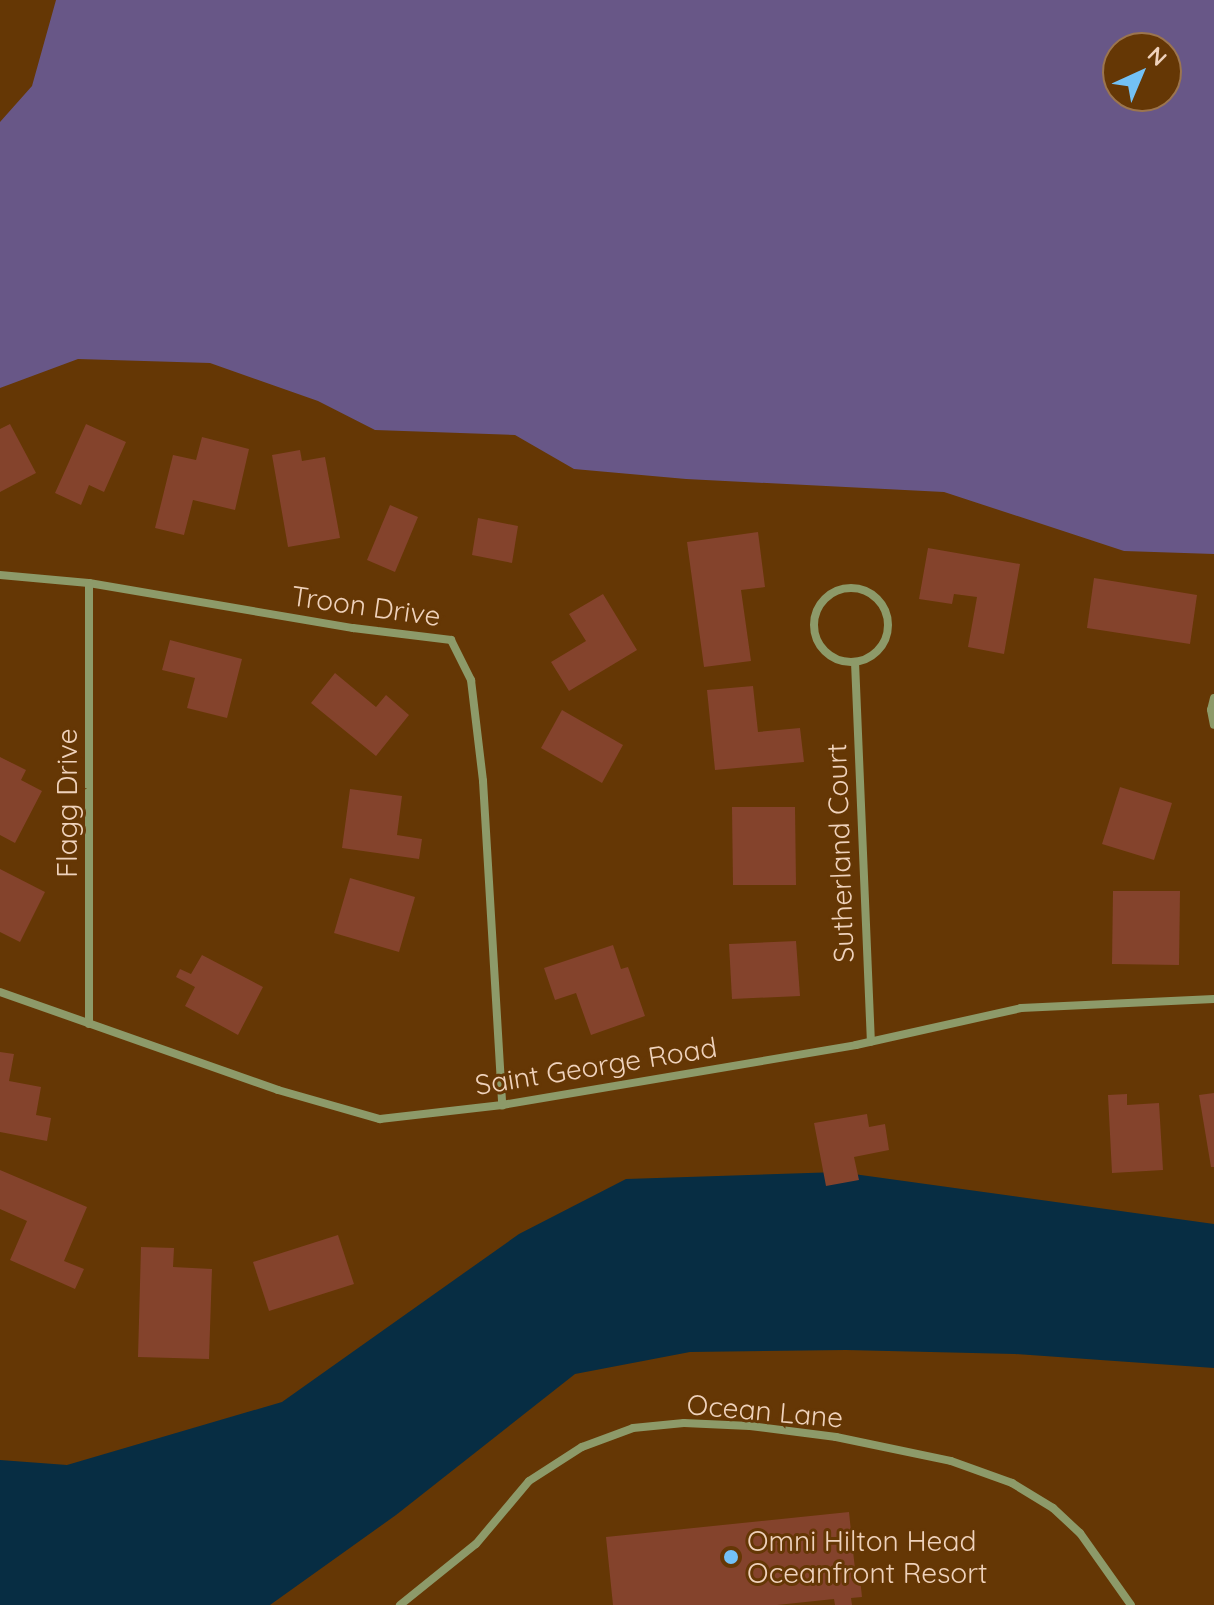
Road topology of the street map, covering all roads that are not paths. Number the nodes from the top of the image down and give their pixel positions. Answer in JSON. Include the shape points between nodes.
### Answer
{"nodes":[{"id":1,"x":0,"y":575,"type":"edge"},
{"id":2,"x":89,"y":583,"type":"junction"},
{"id":3,"x":855,"y":662,"type":"junction"},
{"id":4,"x":1214,"y":698,"type":"edge"},
{"id":5,"x":1214,"y":725,"type":"edge"},
{"id":6,"x":0,"y":992,"type":"edge"},
{"id":7,"x":1214,"y":999,"type":"edge"},
{"id":8,"x":89,"y":1024,"type":"junction"},
{"id":9,"x":871,"y":1042,"type":"junction"},
{"id":10,"x":502,"y":1105,"type":"junction"},
{"id":11,"x":400,"y":1605,"type":"edge"},
{"id":12,"x":1131,"y":1605,"type":"edge"}],
"edges":[{"from":1,"to":2,"type":"street","name":"Troon Drive"},
{"from":2,"to":8,"type":"street","name":"Flagg Drive"},
{"from":2,"to":10,"type":"street","name":"Troon Drive","via":[[451,640],[471,680],[483,781]]},
{"from":3,"to":3,"type":"street","via":[[880,649],[889,621],[875,596],[848,588],[823,602],[814,629],[828,654]]},
{"from":3,"to":9,"type":"street","name":"Sutherland Court"},
{"from":4,"to":5,"type":"street"},
{"from":6,"to":8,"type":"street","name":"Saint George Road"},
{"from":7,"to":9,"type":"street","name":"Saint George Road","via":[[1021,1008]]},
{"from":8,"to":10,"type":"street","name":"Saint George Road","via":[[278,1090],[380,1119]]},
{"from":9,"to":10,"type":"street","name":"Saint George Road"},
{"from":11,"to":12,"type":"street","name":"Ocean Lane","via":[[476,1544],[529,1481],[569,1455],[633,1428],[684,1423],[836,1437],[951,1461],[1012,1483],[1053,1508],[1080,1533]]}]}
